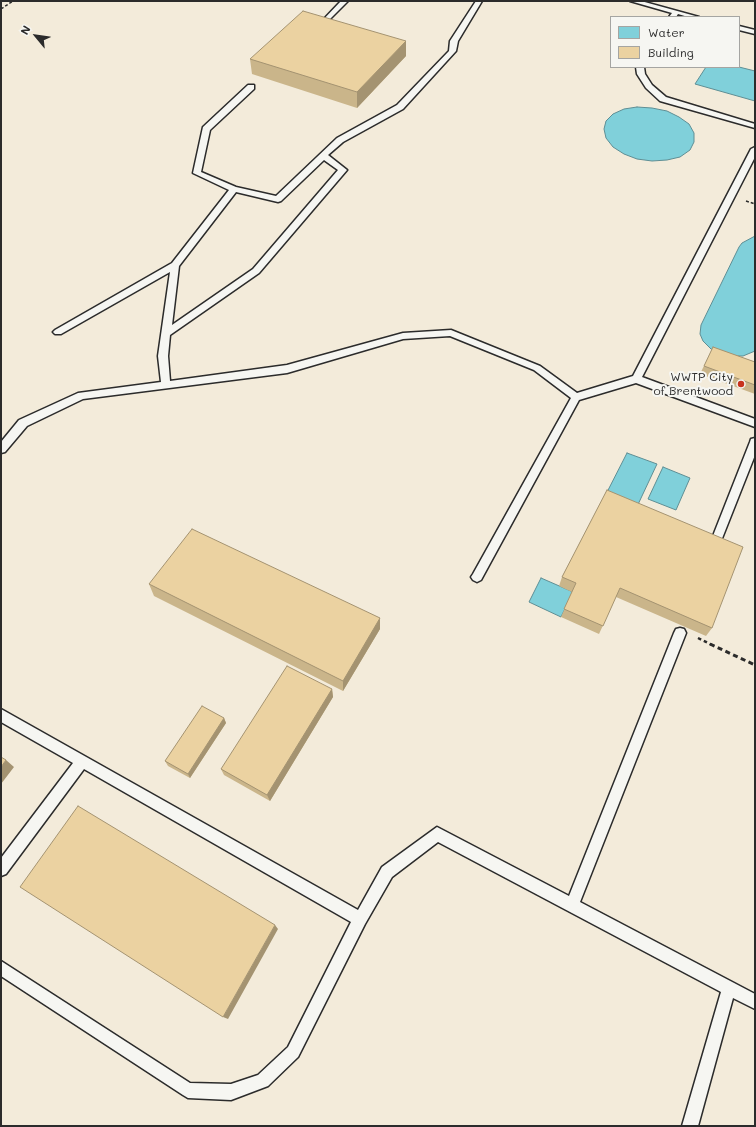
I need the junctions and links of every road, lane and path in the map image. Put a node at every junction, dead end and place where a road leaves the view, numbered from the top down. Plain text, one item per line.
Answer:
1 (14, 1) edge
2 (345, 1) edge
3 (479, 1) edge
4 (633, 1) edge
5 (1, 9) edge
6 (674, 14) edge
7 (689, 16) edge
8 (323, 23) edge
9 (740, 28) edge
10 (755, 32) edge
11 (640, 68) edge
12 (251, 87) dead end
13 (755, 126) edge
14 (755, 149) edge
15 (324, 156) junction
16 (234, 189) junction
17 (175, 265) junction
18 (58, 332) dead end
19 (165, 334) junction
20 (636, 378) junction
21 (166, 385) junction
22 (576, 397) junction
23 (755, 423) edge
24 (755, 442) edge
25 (1, 449) edge
26 (716, 541) edge
27 (477, 577) dead end
28 (680, 633) joint
29 (755, 665) edge
30 (1, 716) edge
31 (81, 762) junction
32 (1, 869) edge
33 (572, 906) junction
34 (360, 919) junction
35 (1, 968) edge
36 (730, 989) junction
37 (755, 1002) edge
38 (690, 1126) edge

1 - 5 path
2 - 8 lane
3 - 15 lane
4 - 6 lane
6 - 7 lane
9 - 10 lane
11 - 13 lane
12 - 16 lane
14 - 20 lane
15 - 16 lane
15 - 19 lane
16 - 17 lane
17 - 18 lane
17 - 19 lane
19 - 21 lane
20 - 22 lane
20 - 23 lane
21 - 22 lane
21 - 25 lane
22 - 27 lane
24 - 26 lane
28 - 29 path
28 - 33 lane
30 - 31 lane
31 - 32 lane
31 - 34 lane
33 - 34 lane
33 - 36 lane
34 - 35 lane
36 - 37 lane
36 - 38 lane

